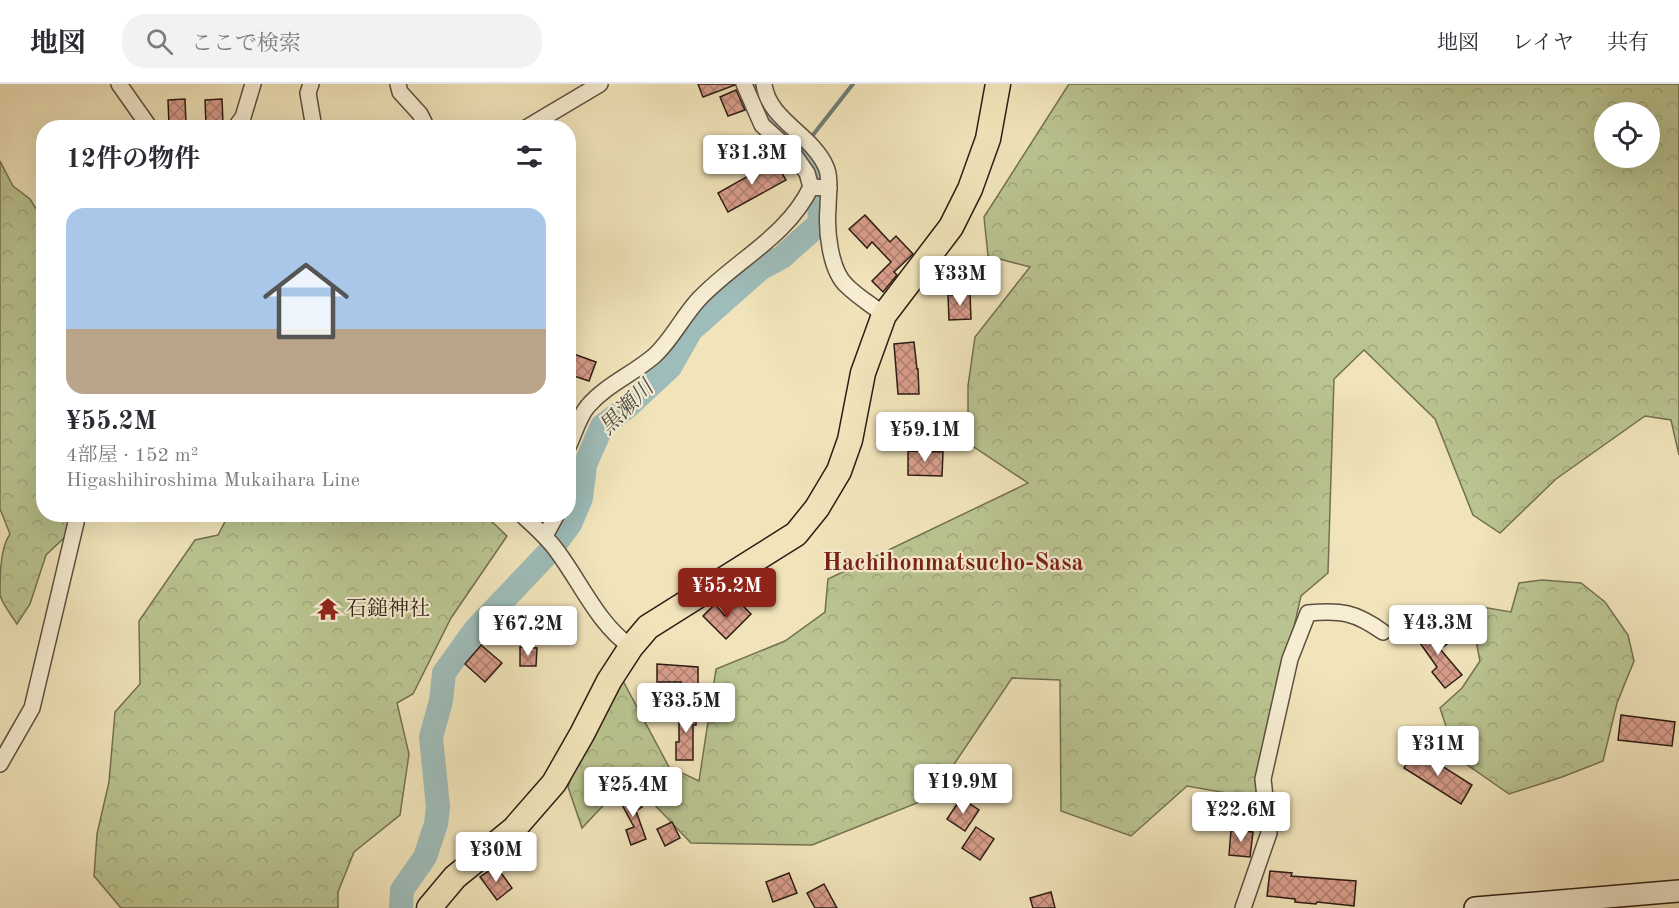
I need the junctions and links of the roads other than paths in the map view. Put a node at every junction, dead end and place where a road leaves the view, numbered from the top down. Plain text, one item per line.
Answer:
1 (119, 84) edge
2 (253, 84) edge
3 (311, 84) edge
4 (398, 84) edge
5 (600, 84) edge
6 (744, 84) edge
7 (764, 84) edge
8 (998, 84) edge
9 (144, 120) edge
10 (241, 120) edge
11 (313, 120) edge
12 (423, 120) edge
13 (539, 120) edge
14 (820, 187) junction
15 (884, 315) junction
16 (576, 429) edge
17 (76, 522) edge
18 (529, 522) edge
19 (555, 522) edge
20 (550, 543) junction
21 (1383, 632) dead end
22 (631, 647) junction
23 (0, 764) edge
24 (1679, 891) edge
25 (429, 908) edge
26 (1244, 908) edge
27 (1475, 908) edge

1 - 9 street
2 - 10 street
3 - 11 street
4 - 12 street
5 - 13 street
6 - 14 street
7 - 14 street
8 - 15 main road
14 - 15 street
14 - 16 street
15 - 22 main road
17 - 23 street
18 - 20 street
19 - 20 street
20 - 22 street
21 - 26 street
22 - 25 main road
24 - 27 main road

